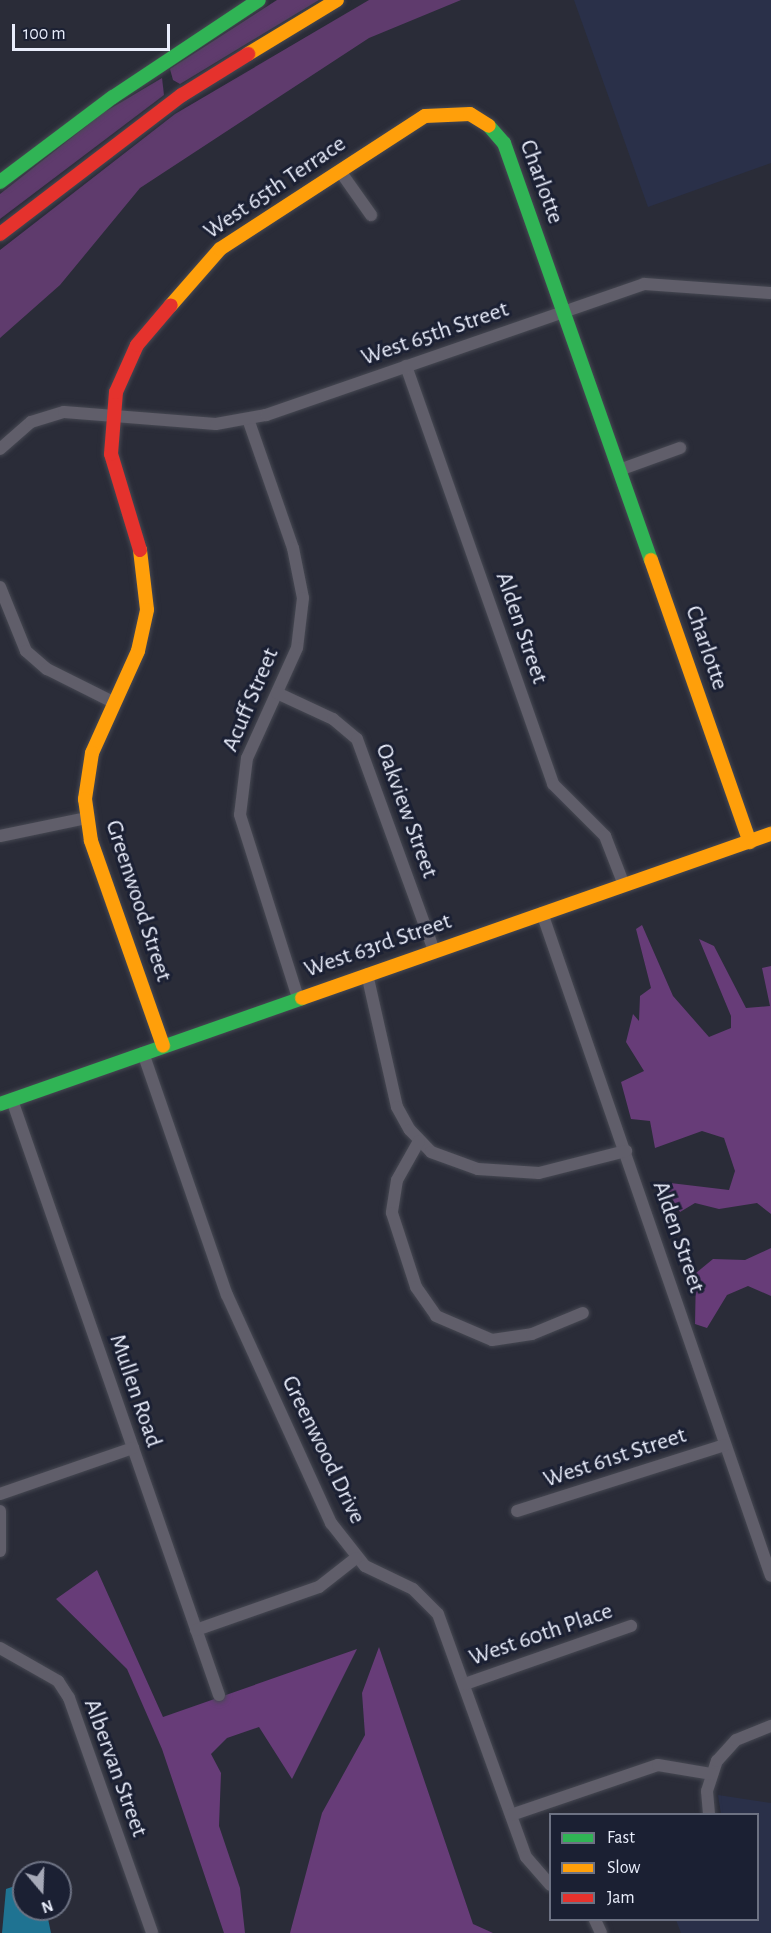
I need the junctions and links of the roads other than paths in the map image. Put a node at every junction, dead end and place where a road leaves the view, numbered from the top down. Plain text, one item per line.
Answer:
1 (259, 0) edge
2 (337, 0) edge
3 (483, 120) joint
4 (340, 171) junction
5 (0, 182) edge
6 (371, 215) dead end
7 (0, 234) edge
8 (771, 292) edge
9 (564, 311) junction
10 (406, 366) junction
11 (113, 415) junction
12 (248, 419) junction
13 (0, 448) edge
14 (680, 448) dead end
15 (619, 470) junction
16 (0, 587) edge
17 (277, 693) junction
18 (113, 702) junction
19 (87, 818) junction
20 (771, 834) edge
21 (0, 836) edge
22 (750, 842) junction
23 (624, 885) junction
24 (542, 913) junction
25 (434, 950) junction
26 (367, 974) junction
27 (298, 998) junction
28 (163, 1046) junction
29 (143, 1053) junction
30 (6, 1102) edge
31 (419, 1141) junction
32 (626, 1151) junction
33 (583, 1313) dead end
34 (725, 1445) junction
35 (133, 1448) junction
36 (0, 1494) edge
37 (0, 1511) edge
38 (517, 1511) dead end
39 (0, 1551) edge
40 (356, 1558) junction
41 (771, 1576) edge
42 (631, 1626) dead end
43 (196, 1630) junction
44 (0, 1648) edge
45 (465, 1684) junction
46 (219, 1695) dead end
47 (771, 1725) edge
48 (712, 1774) junction
49 (709, 1813) edge
50 (511, 1815) junction
51 (549, 1884) edge
52 (152, 1933) edge

1 - 5 main road
2 - 7 main road
3 - 4 main road, West 65th Terrace
3 - 9 main road, Charlotte
4 - 6 street
4 - 11 main road, West 65th Terrace
8 - 9 street, West 65th Street
9 - 10 street, West 65th Street
9 - 15 main road, Charlotte
10 - 12 street, West 65th Street
10 - 23 street, Alden Street
11 - 12 street, West 65th Street
11 - 13 street
11 - 18 main road, Greenwood Street
12 - 17 street, Acuff Street
14 - 15 street
15 - 22 main road, Charlotte
16 - 18 street
17 - 25 street, Oakview Street
17 - 27 street, Acuff Street
18 - 19 main road, Greenwood Street
19 - 21 street
19 - 28 main road, Greenwood Street
20 - 22 main road, West 63rd Street
22 - 23 main road, West 63rd Street
23 - 24 main road, West 63rd Street
24 - 25 main road, West 63rd Street
24 - 32 street, Alden Street
25 - 26 main road, West 63rd Street
26 - 27 main road, West 63rd Street
26 - 31 street
27 - 28 main road, West 63rd Street
28 - 29 main road, West 63rd Street
29 - 30 main road, West 63rd Street
29 - 40 street, Greenwood Drive
30 - 35 street, Mullen Road
31 - 32 street
31 - 33 street
32 - 34 street, Alden Street
34 - 38 street, West 61st Street
34 - 41 street, Alden Street
35 - 36 street
35 - 43 street, Mullen Road
37 - 39 street
40 - 43 street
40 - 45 street, Greenwood Drive
42 - 45 street, West 60th Place
43 - 46 street, Mullen Road
44 - 52 street, Albervan Street
45 - 50 street, Greenwood Drive
47 - 48 street
48 - 49 street
48 - 50 street
50 - 51 street, Greenwood Drive

